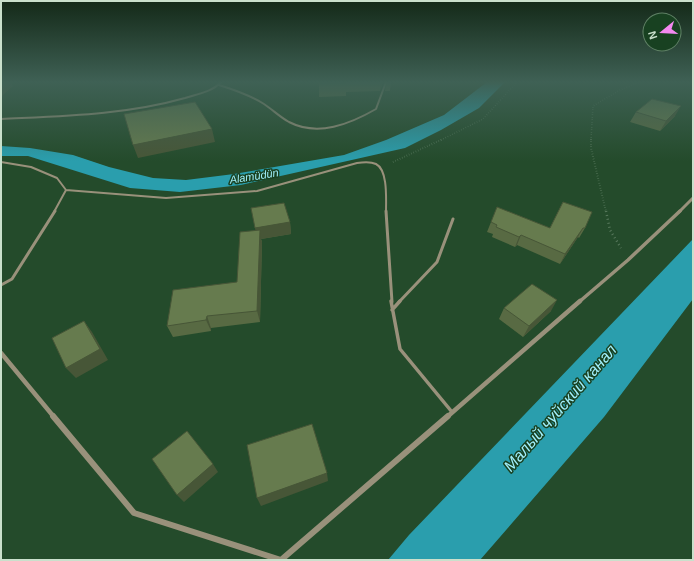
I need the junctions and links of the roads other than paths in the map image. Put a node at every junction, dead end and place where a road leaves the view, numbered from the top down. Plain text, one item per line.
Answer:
1 (137, 108) edge
2 (269, 108) edge
3 (376, 108) edge
4 (1, 119) edge
5 (1, 162) edge
6 (66, 190) junction
7 (693, 198) edge
8 (453, 220) dead end
9 (1, 285) edge
10 (392, 310) junction
11 (1, 352) edge
12 (452, 412) junction

1 - 4 lane
2 - 3 lane
5 - 6 lane
6 - 9 lane
6 - 10 lane
7 - 12 street
8 - 10 lane
10 - 12 lane
11 - 12 street

